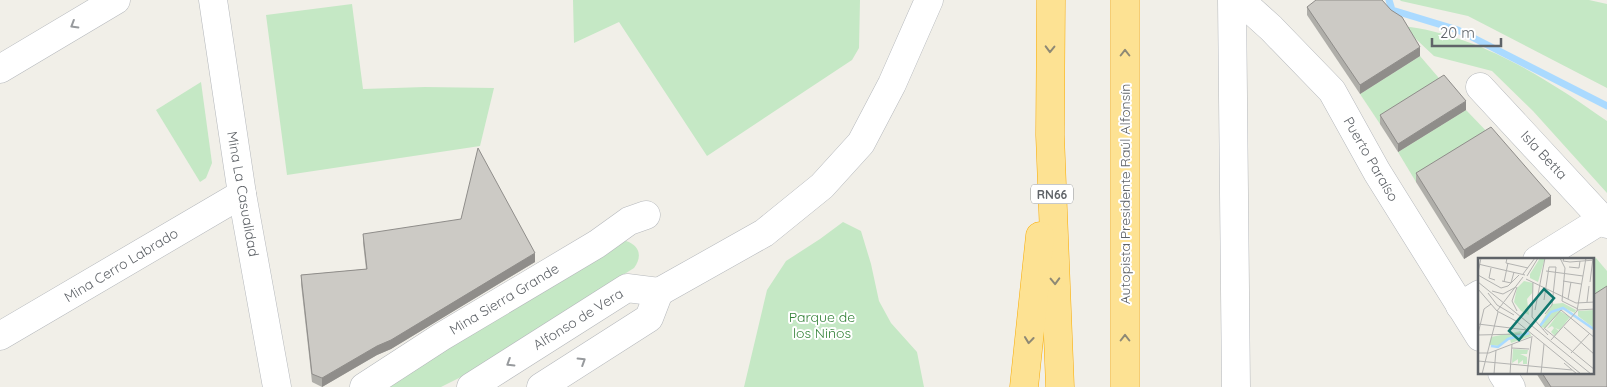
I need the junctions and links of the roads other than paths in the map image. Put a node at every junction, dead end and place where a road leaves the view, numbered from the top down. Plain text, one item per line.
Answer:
1 (116, 0) edge
2 (213, 0) edge
3 (929, 0) edge
4 (1051, 0) edge
5 (1125, 0) edge
6 (1232, 0) edge
7 (1240, 0) edge
8 (0, 69) edge
9 (1480, 87) dead end
10 (1050, 135) junction
11 (242, 194) junction
12 (646, 215) dead end
13 (1605, 221) edge
14 (1540, 258) edge
15 (659, 292) junction
16 (1470, 300) edge
17 (1478, 330) edge
18 (0, 336) edge
19 (1503, 374) edge
20 (277, 387) edge
21 (364, 387) edge
22 (471, 387) edge
23 (541, 387) edge
24 (1024, 387) edge
25 (1060, 387) edge
26 (1125, 387) edge
27 (1236, 387) edge
28 (1511, 387) edge

1 -> 8 street
2 - 11 street, Mina La Casualidad
3 - 15 street
4 -> 10 highway, RN66
26 -> 5 highway, Autopista Presidente Raúl Alfonsín
6 - 27 street
7 - 16 street, Puerto Paraíso
9 - 13 street, Isla Betta
10 -> 24 highway
10 -> 25 highway, RN66
11 - 18 street, Mina Cerro Labrado
11 - 20 street, Mina La Casualidad
12 - 21 street, Mina Sierra Grande
13 - 14 street
15 -> 22 street, Alfonso de Vera
23 -> 15 street
16 - 17 street, Puerto Paraíso
19 - 28 street

